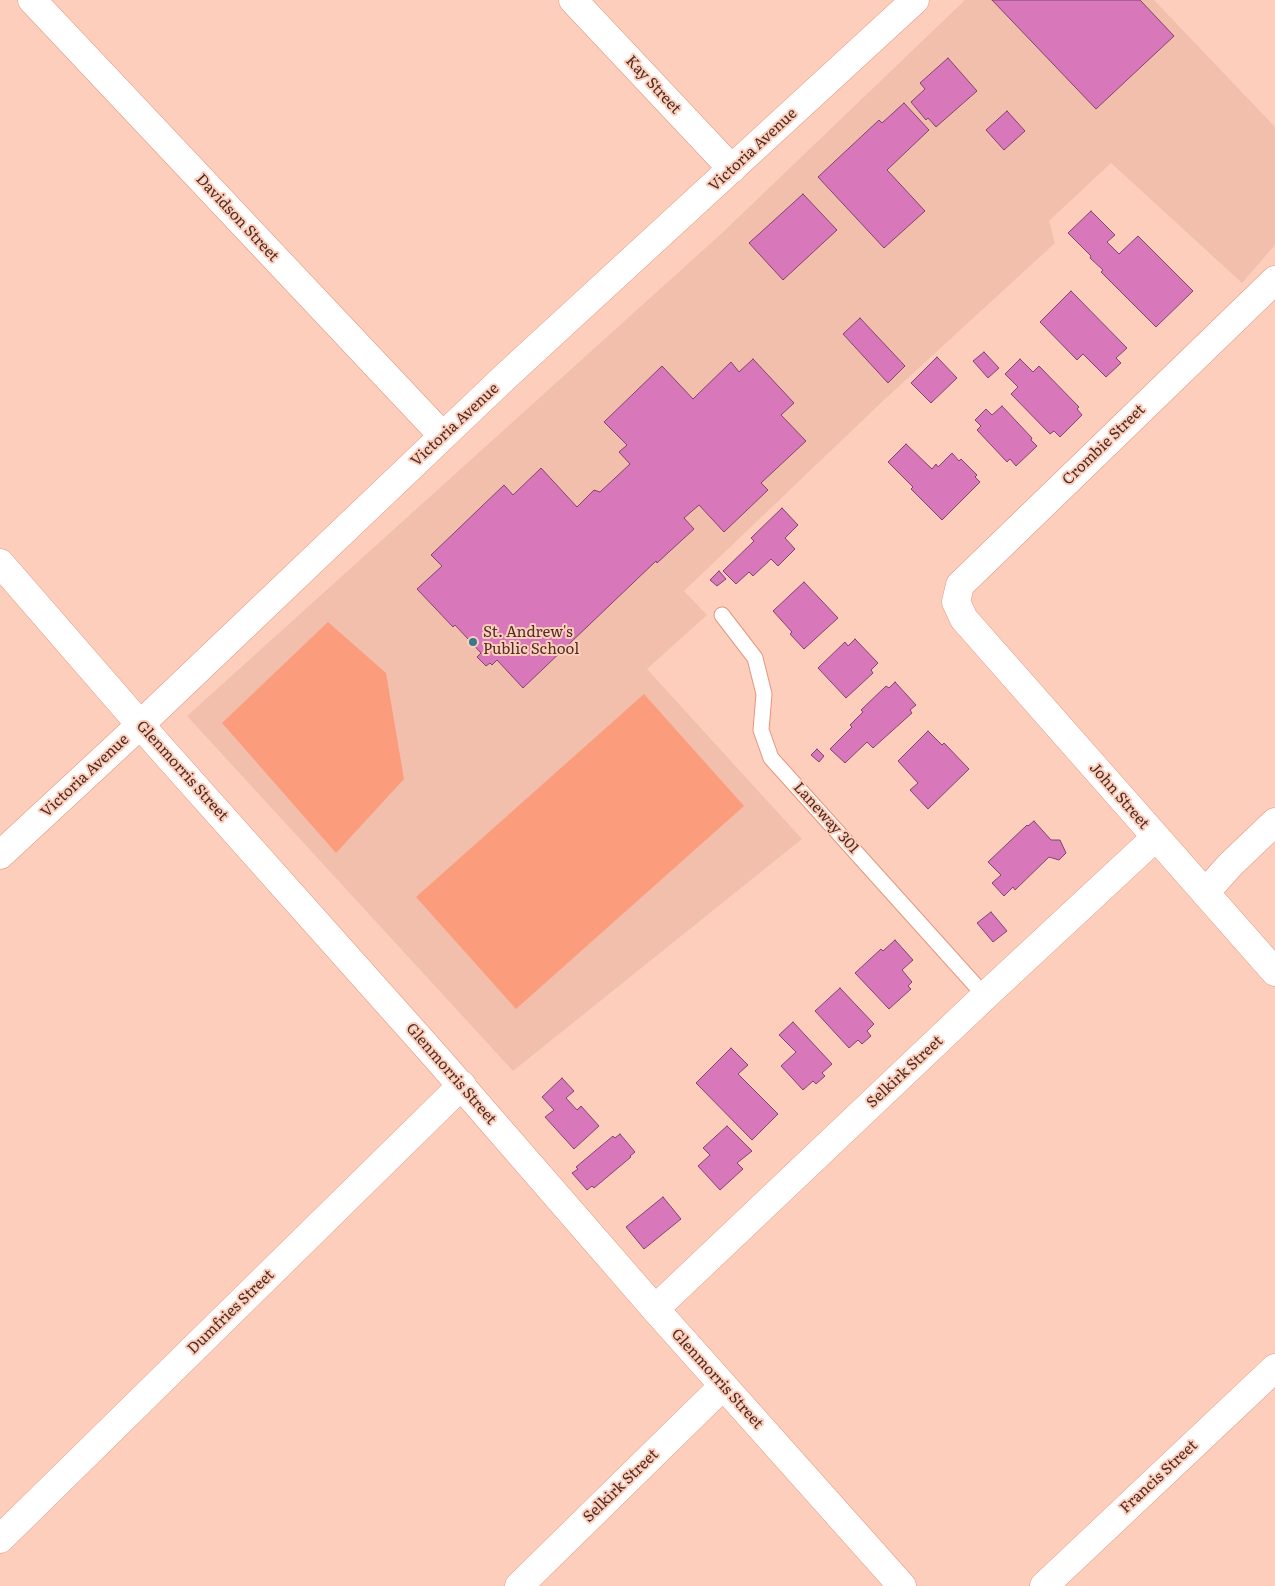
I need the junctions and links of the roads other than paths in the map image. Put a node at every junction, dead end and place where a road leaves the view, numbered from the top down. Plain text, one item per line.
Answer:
1 (32, 0) edge
2 (573, 0) edge
3 (915, 0) edge
4 (732, 169) junction
5 (1275, 280) edge
6 (443, 436) junction
7 (0, 563) edge
8 (722, 615) dead end
9 (964, 619) joint
10 (140, 724) junction
11 (1275, 822) edge
12 (1156, 837) junction
13 (0, 855) edge
14 (1205, 893) junction
15 (1275, 972) edge
16 (985, 996) junction
17 (462, 1085) junction
18 (655, 1310) junction
19 (1275, 1368) edge
20 (723, 1386) junction
21 (0, 1539) edge
22 (518, 1586) edge
23 (902, 1586) edge
24 (1044, 1586) edge

1 - 6 street, Davidson Street
2 - 4 street, Kay Street
3 - 4 street, Victoria Avenue
4 - 6 street, Victoria Avenue
5 - 9 street, Crombie Street
6 - 10 street, Victoria Avenue
7 - 10 street, Glenmorris Street
8 - 16 lane, Laneway 301
9 - 12 street, John Street
10 - 13 street, Victoria Avenue
10 - 17 street, Glenmorris Street
11 - 14 street
12 - 14 street, John Street
12 - 16 street, Selkirk Street
14 - 15 street, John Street
16 - 18 street, Selkirk Street
17 - 18 street, Glenmorris Street
17 - 21 street, Dumfries Street
18 - 20 street, Glenmorris Street
19 - 24 street, Francis Street
20 - 22 street, Selkirk Street
20 - 23 street, Glenmorris Street

